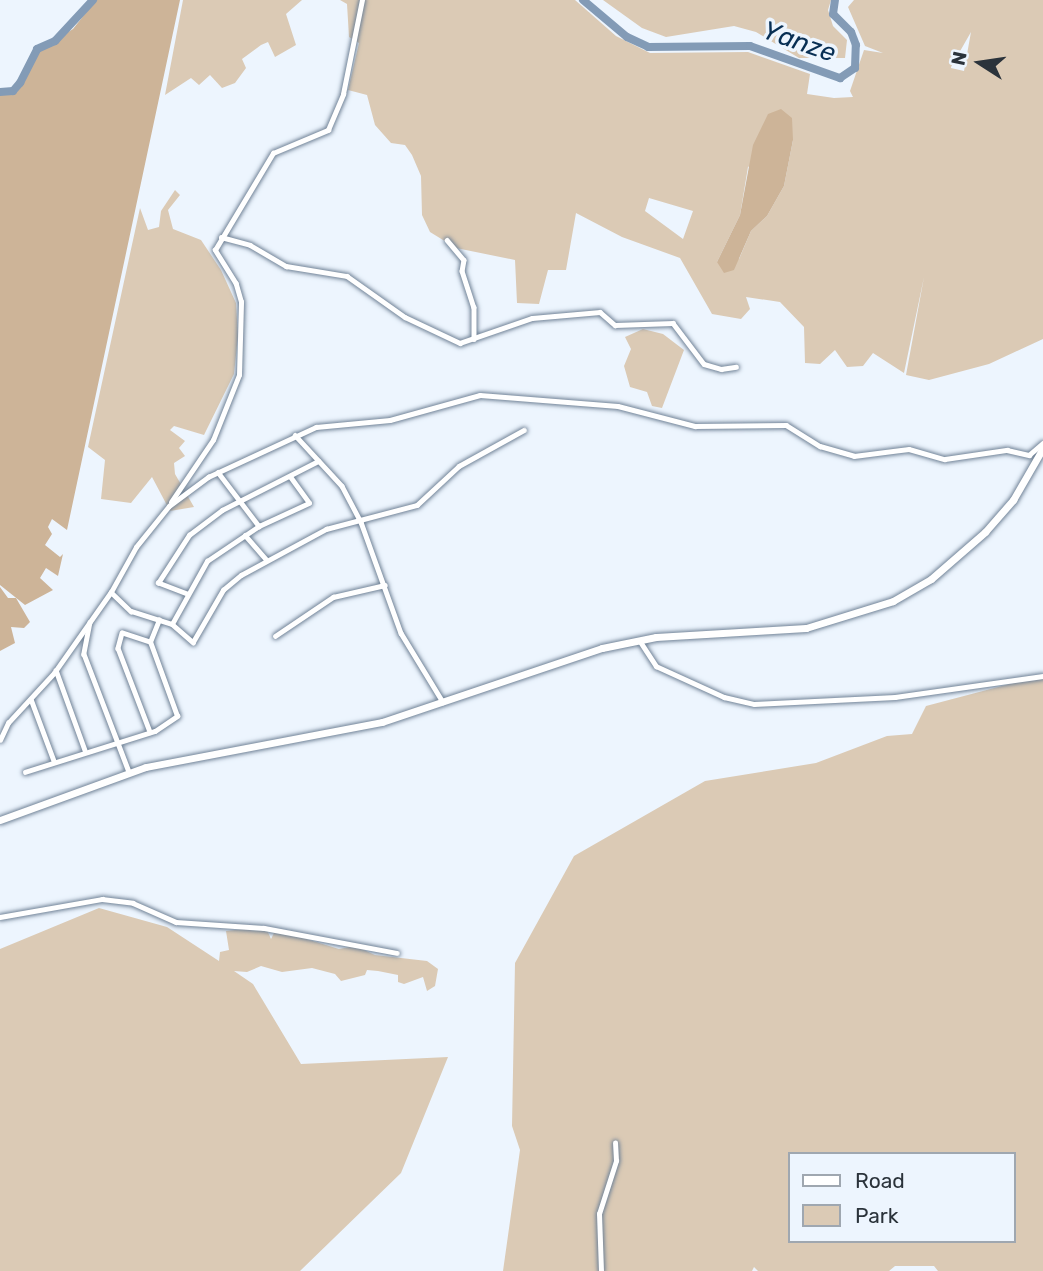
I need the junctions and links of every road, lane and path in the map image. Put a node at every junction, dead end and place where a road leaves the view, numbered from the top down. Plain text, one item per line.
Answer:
1 (362, 0) edge
2 (221, 237) junction
3 (447, 240) dead end
4 (474, 339) junction
5 (736, 367) dead end
6 (524, 430) dead end
7 (295, 435) junction
8 (1043, 447) edge
9 (318, 461) junction
10 (218, 472) junction
11 (289, 477) junction
12 (243, 499) junction
13 (169, 506) junction
14 (361, 522) junction
15 (259, 526) junction
16 (245, 535) junction
17 (267, 560) junction
18 (385, 585) junction
19 (111, 592) junction
20 (187, 594) junction
21 (91, 618) junction
22 (159, 620) junction
23 (172, 624) junction
24 (275, 636) dead end
25 (640, 641) junction
26 (150, 642) junction
27 (56, 670) junction
28 (1043, 676) edge
29 (31, 699) junction
30 (443, 702) junction
31 (150, 732) junction
32 (0, 740) edge
33 (118, 741) junction
34 (85, 750) junction
35 (54, 761) junction
36 (25, 772) dead end
37 (129, 772) junction
38 (0, 820) edge
39 (0, 917) edge
40 (397, 953) dead end
41 (615, 1143) dead end
42 (601, 1271) edge

1 - 2 street
2 - 4 street
2 - 13 street
3 - 4 street
4 - 5 street
6 - 14 street
7 - 8 street
7 - 9 street
7 - 10 street
8 - 25 highway
9 - 11 street
9 - 14 street
10 - 12 street
10 - 13 street
11 - 12 street
11 - 15 street
12 - 15 street
12 - 20 street
13 - 19 street
14 - 17 street
14 - 18 street
15 - 16 street
16 - 17 street
16 - 20 street
17 - 23 street
18 - 24 street
18 - 30 street
19 - 21 street
19 - 22 street
20 - 23 street
21 - 27 street
21 - 33 street
22 - 23 street
22 - 26 street
25 - 28 street
25 - 30 highway
26 - 31 street
26 - 31 street
27 - 29 street
27 - 34 street
29 - 32 street
29 - 35 street
30 - 37 highway
31 - 33 street
33 - 34 street
33 - 37 street
34 - 35 street
35 - 36 street
37 - 38 highway
39 - 40 street
41 - 42 street

